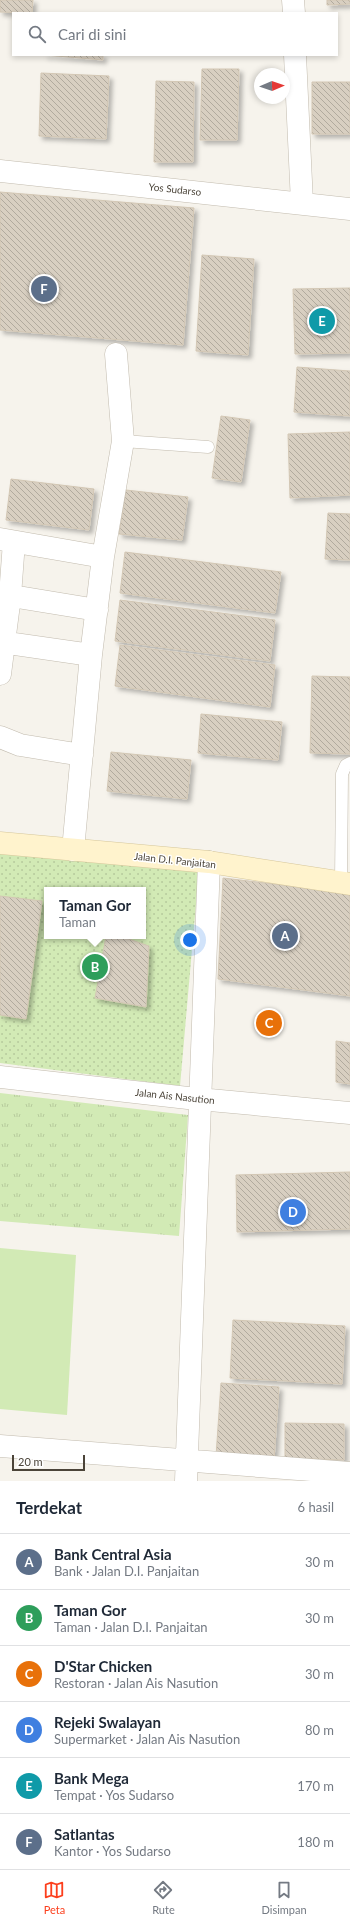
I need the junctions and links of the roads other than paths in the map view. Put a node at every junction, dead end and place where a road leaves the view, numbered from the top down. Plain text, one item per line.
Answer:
1 (294, 0) edge
2 (294, 12) edge
3 (295, 56) edge
4 (0, 171) edge
5 (302, 203) junction
6 (350, 209) edge
7 (116, 354) dead end
8 (123, 441) junction
9 (208, 446) dead end
10 (7, 541) edge
11 (103, 557) junction
12 (5, 595) edge
13 (97, 610) junction
14 (2, 642) edge
15 (91, 655) junction
16 (0, 674) edge
17 (0, 737) edge
18 (82, 755) junction
19 (350, 763) edge
20 (0, 843) edge
21 (73, 850) junction
22 (209, 862) junction
23 (346, 883) edge
24 (0, 1077) edge
25 (199, 1098) junction
26 (350, 1113) edge
27 (0, 1446) edge
28 (186, 1471) edge
29 (350, 1473) edge

1 - 2 street
3 - 5 street
4 - 5 street, Yos Sudarso
5 - 6 street, Yos Sudarso
7 - 8 street
8 - 9 lane
8 - 11 street
10 - 11 street
10 - 12 street
11 - 13 street
12 - 13 street
12 - 14 street
13 - 15 street
14 - 15 street
14 - 16 street
15 - 18 street
17 - 18 street
18 - 21 street
19 - 23 lane
20 - 21 street, Jalan D.I. Panjaitan
21 - 22 street, Jalan D.I. Panjaitan
22 - 23 street, Jalan D.I. Panjaitan
22 - 25 street
24 - 25 street, Jalan Ais Nasution
25 - 26 street, Jalan Ais Nasution
25 - 28 street
27 - 28 street
28 - 29 street

